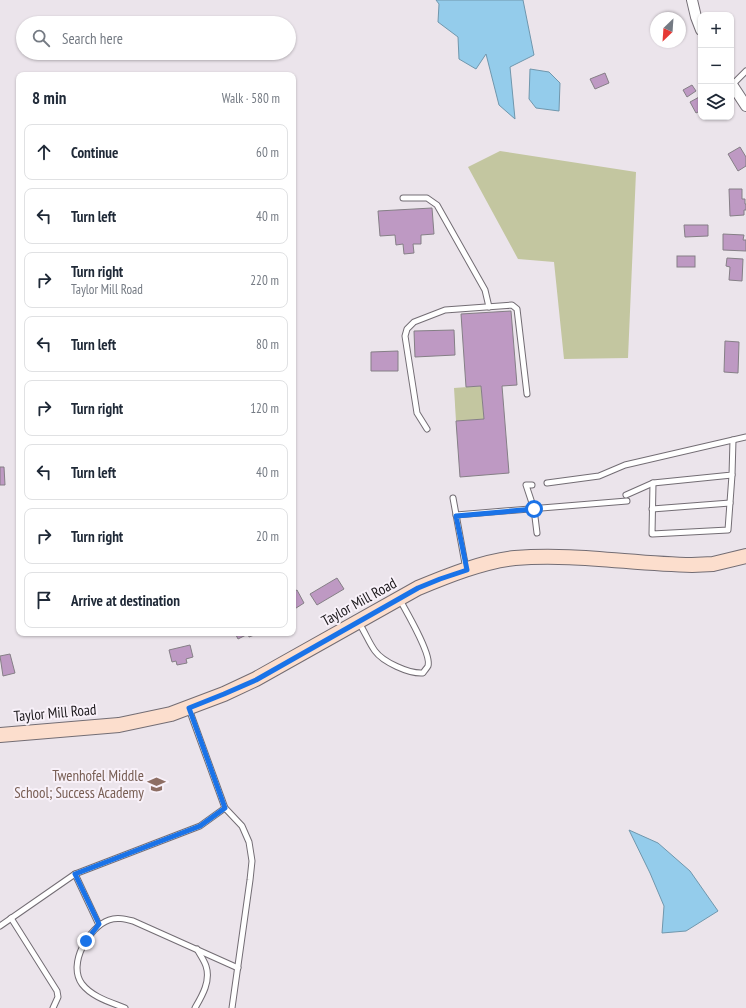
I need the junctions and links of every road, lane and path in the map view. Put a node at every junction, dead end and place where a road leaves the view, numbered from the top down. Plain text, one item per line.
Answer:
1 (692, 0) edge
2 (698, 22) edge
3 (746, 71) edge
4 (734, 81) edge
5 (734, 88) edge
6 (746, 106) edge
7 (403, 198) dead end
8 (489, 307) junction
9 (526, 394) dead end
10 (427, 429) dead end
11 (746, 437) edge
12 (733, 440) junction
13 (732, 475) junction
14 (547, 483) dead end
15 (653, 483) junction
16 (532, 485) dead end
17 (626, 495) dead end
18 (453, 498) dead end
19 (627, 501) dead end
20 (730, 503) junction
21 (534, 509) junction
22 (652, 509) junction
23 (456, 516) junction
24 (537, 534) dead end
25 (746, 556) edge
26 (467, 570) junction
27 (399, 599) junction
28 (358, 622) junction
29 (189, 708) junction
30 (0, 735) edge
31 (225, 808) junction
32 (75, 874) junction
33 (11, 918) junction
34 (99, 924) junction
35 (0, 926) edge
36 (197, 949) junction
37 (238, 968) junction
38 (53, 1008) edge
39 (125, 1008) edge
40 (195, 1008) edge
41 (232, 1008) edge

1 - 2 street
3 - 4 lane
5 - 6 street
7 - 8 lane
8 - 9 lane
8 - 10 lane
11 - 12 lane
12 - 13 lane
12 - 14 lane
13 - 15 lane
13 - 20 lane
15 - 17 lane
15 - 22 lane
16 - 21 lane
18 - 23 lane
19 - 21 lane
20 - 22 lane
20 - 22 lane
21 - 23 lane
21 - 24 lane
23 - 26 lane
25 - 26 main road, Taylor Mill Road
26 - 27 main road, Taylor Mill Road
27 - 28 main road, Taylor Mill Road
27 - 28 lane
28 - 29 main road, Taylor Mill Road
29 - 30 main road, Taylor Mill Road
29 - 31 lane
31 - 32 lane
31 - 37 lane
32 - 33 lane
32 - 34 lane
33 - 35 lane
33 - 38 lane
34 - 36 lane
34 - 39 lane
36 - 37 lane
36 - 40 lane
37 - 41 lane

